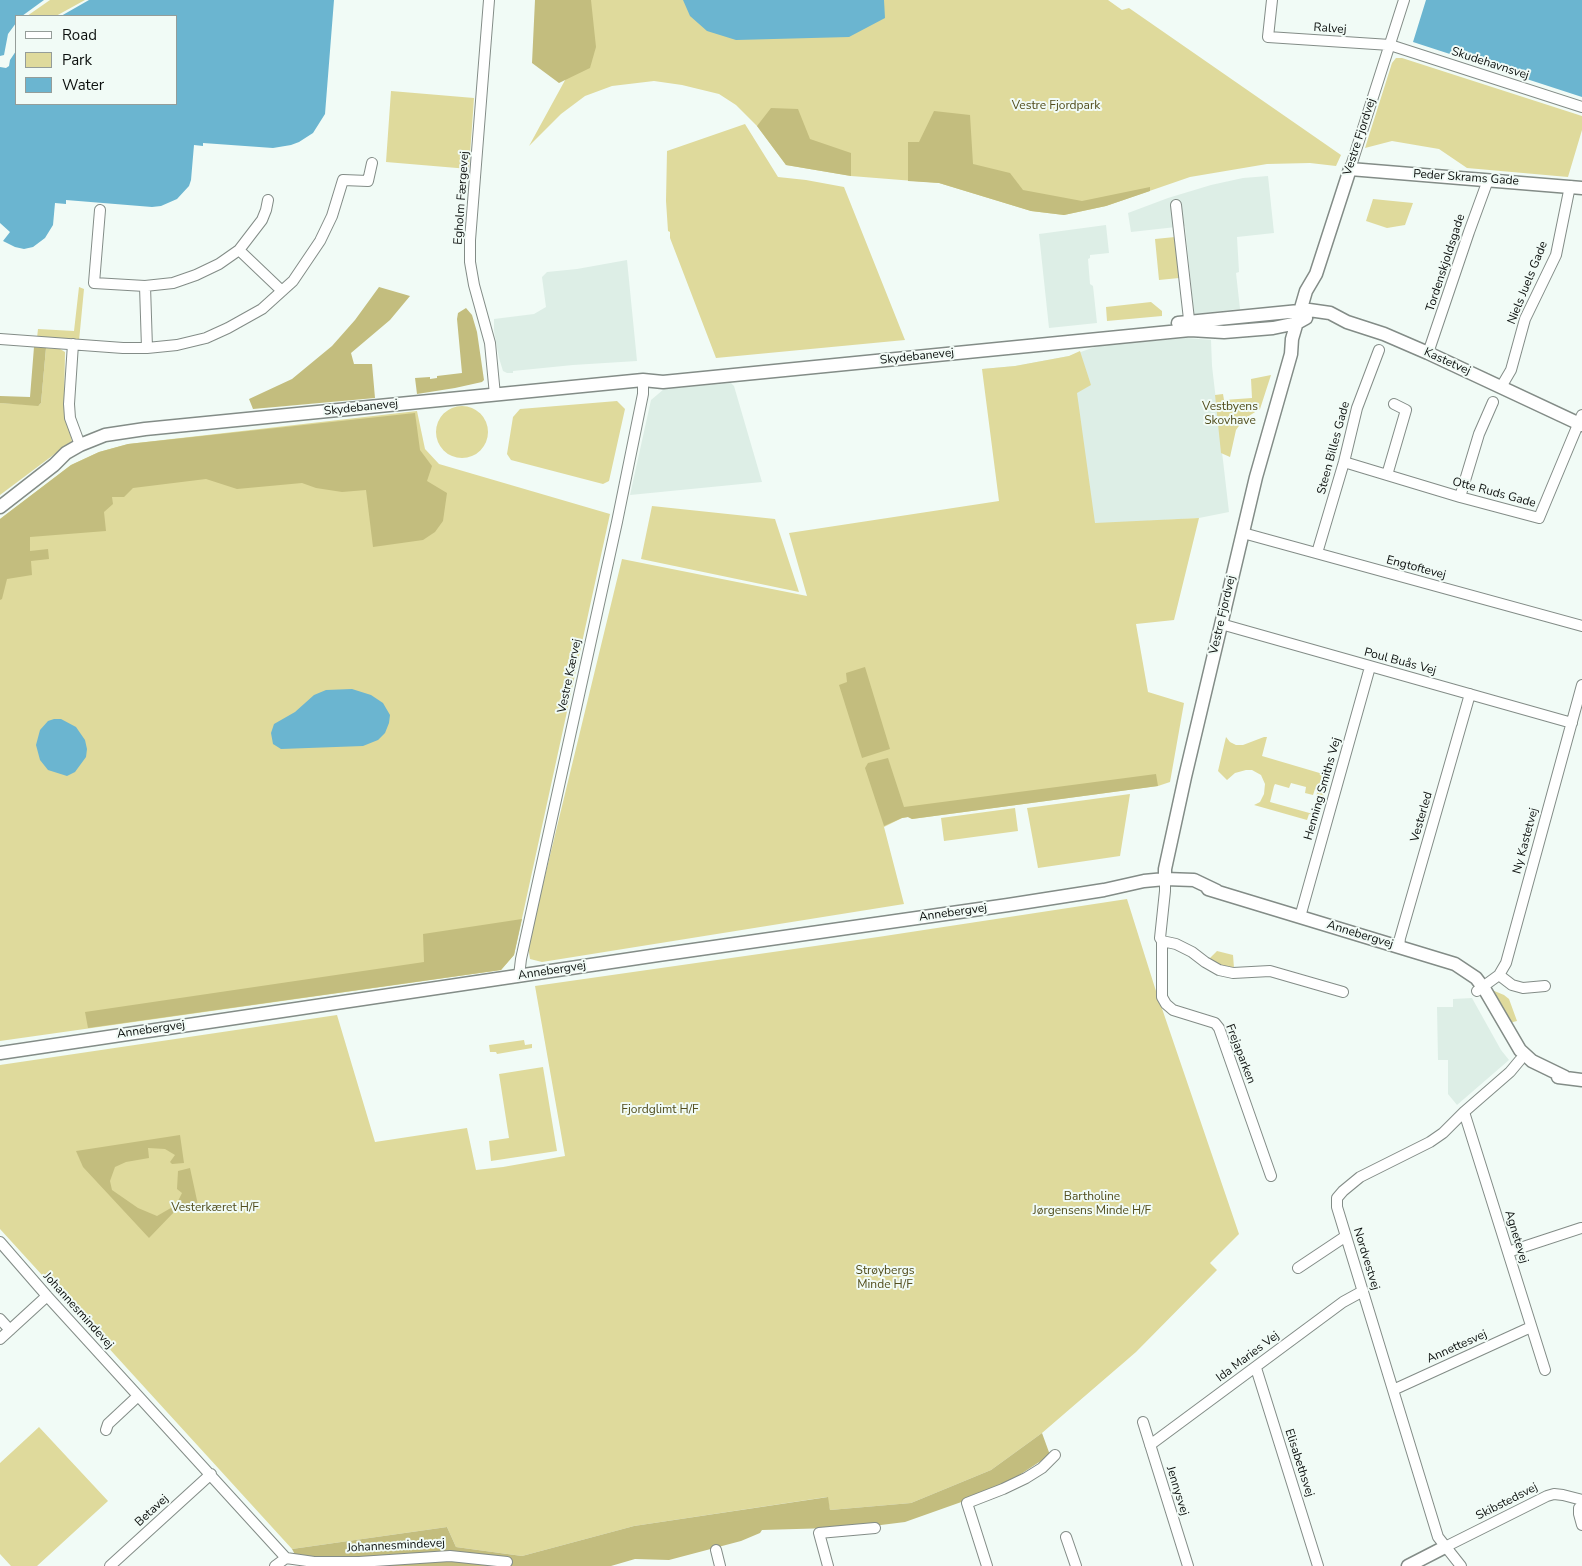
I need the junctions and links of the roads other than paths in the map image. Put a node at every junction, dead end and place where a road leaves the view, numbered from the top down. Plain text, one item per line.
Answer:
1 (489, 0) edge
2 (1272, 0) edge
3 (1404, 0) edge
4 (1390, 45) junction
5 (1582, 108) edge
6 (372, 163) dead end
7 (1350, 169) junction
8 (1488, 180) junction
9 (1576, 187) edge
10 (268, 200) dead end
11 (1176, 205) dead end
12 (100, 210) dead end
13 (239, 250) junction
14 (145, 286) junction
15 (282, 291) junction
16 (1303, 316) junction
17 (1189, 326) junction
18 (0, 339) edge
19 (73, 344) junction
20 (146, 348) junction
21 (1379, 350) dead end
22 (1428, 353) junction
23 (644, 380) junction
24 (1501, 387) junction
25 (495, 395) junction
26 (1493, 402) dead end
27 (1394, 404) dead end
28 (1581, 421) edge
29 (80, 445) junction
30 (1344, 462) junction
31 (1387, 475) junction
32 (1460, 497) junction
33 (0, 507) edge
34 (1243, 533) junction
35 (1317, 554) junction
36 (1221, 624) junction
37 (1582, 626) edge
38 (1370, 667) junction
39 (1582, 685) edge
40 (1470, 694) junction
41 (1572, 723) junction
42 (1165, 882) junction
43 (1300, 917) junction
44 (1162, 941) junction
45 (1399, 947) junction
46 (519, 976) junction
47 (1499, 976) junction
48 (1544, 986) dead end
49 (1480, 989) junction
50 (1343, 992) dead end
51 (0, 1053) edge
52 (1520, 1060) junction
53 (1565, 1077) junction
54 (1582, 1080) edge
55 (1464, 1112) junction
56 (1270, 1176) dead end
57 (1581, 1228) edge
58 (1346, 1236) junction
59 (0, 1242) edge
60 (1508, 1252) junction
61 (1298, 1268) dead end
62 (1363, 1291) junction
63 (47, 1296) junction
64 (0, 1319) edge
65 (1531, 1327) junction
66 (10, 1330) junction
67 (0, 1339) edge
68 (1256, 1368) junction
69 (1545, 1370) dead end
70 (1393, 1390) junction
71 (138, 1396) junction
72 (1143, 1422) dead end
73 (106, 1430) dead end
74 (1150, 1445) junction
75 (1055, 1455) dead end
76 (210, 1474) junction
77 (1581, 1504) edge
78 (1582, 1525) edge
79 (874, 1528) dead end
80 (1066, 1537) dead end
81 (1446, 1547) junction
82 (716, 1550) dead end
83 (286, 1558) junction
84 (507, 1562) dead end
85 (110, 1566) edge
86 (275, 1566) edge
87 (720, 1566) edge
88 (828, 1566) edge
89 (987, 1566) edge
90 (1076, 1566) edge
91 (1188, 1566) edge
92 (1318, 1566) edge
93 (1408, 1566) edge
94 (1460, 1566) edge

1 - 25 street, Egholm Færgevej
2 - 4 street, Ralvej
3 - 4 street, Vestre Fjordvej
4 - 5 street, Skudehavnsvej
4 - 7 street, Vestre Fjordvej
6 - 15 street
7 - 8 street, Peder Skrams Gade
7 - 16 street, Vestre Fjordvej
8 - 9 street, Peder Skrams Gade
8 - 22 street, Tordenskjoldsgade
9 - 24 street, Niels Juels Gade
10 - 13 street
11 - 17 street
12 - 14 street
13 - 14 street
13 - 15 street
14 - 20 street
15 - 20 street
16 - 17 street, Skydebanevej
16 - 22 street, Kastetvej
16 - 34 street, Vestre Fjordvej
17 - 23 street, Skydebanevej
18 - 19 street
19 - 20 street
19 - 29 street
21 - 30 street, Steen Billes Gade
22 - 24 street, Kastetvej
23 - 25 street, Skydebanevej
23 - 46 street, Vestre Kærvej
24 - 28 street, Kastetvej
25 - 29 street, Skydebanevej
26 - 32 street
27 - 31 street
28 - 32 street, Otte Ruds Gade
29 - 33 street, Skydebanevej
30 - 31 street, Otte Ruds Gade
30 - 35 street, Steen Billes Gade
31 - 32 street, Otte Ruds Gade
34 - 35 street, Engtoftevej
34 - 36 street, Vestre Fjordvej
35 - 37 street, Engtoftevej
36 - 38 street, Poul Buås Vej
36 - 42 street, Vestre Fjordvej
38 - 40 street, Poul Buås Vej
38 - 43 street, Henning Smiths Vej
39 - 41 street, Ny Kastetvej
40 - 41 street, Poul Buås Vej
40 - 45 street, Vesterled
41 - 47 street, Ny Kastetvej
42 - 43 street, Annebergvej
42 - 44 street, Frejaparken
42 - 46 street, Annebergvej
43 - 45 street, Annebergvej
44 - 50 street
44 - 56 street, Frejaparken
45 - 49 street, Annebergvej
46 - 51 street, Annebergvej
47 - 48 street
47 - 49 street, Ny Kastetvej
49 - 52 street, Annebergvej
49 - 53 street, Annebergvej
52 - 53 street, Annebergvej
52 - 55 street, Nordvestvej
53 - 54 street, Annebergvej
55 - 58 street, Nordvestvej
55 - 60 street, Agnetevej
57 - 60 street
58 - 61 street
58 - 62 street, Nordvestvej
59 - 63 street, Johannesmindevej
60 - 65 street, Agnetevej
62 - 68 street, Ida Maries Vej
62 - 70 street, Nordvestvej
63 - 66 street
63 - 71 street, Johannesmindevej
64 - 66 street
65 - 69 street, Agnetevej
65 - 70 street, Annettesvej
66 - 67 street
68 - 74 street, Ida Maries Vej
68 - 92 street, Elisabethsvej
70 - 81 street, Nordvestvej
71 - 73 street
71 - 76 street, Johannesmindevej
72 - 74 street, Jennysvej
74 - 91 street, Jennysvej
75 - 89 street
76 - 83 street, Johannesmindevej
76 - 85 street, Betavej
77 - 78 street
77 - 81 street, Skibstedsvej
79 - 88 street
80 - 90 street
81 - 93 street
81 - 94 street, Nordvestvej
82 - 87 street
83 - 84 street, Johannesmindevej
83 - 86 street

